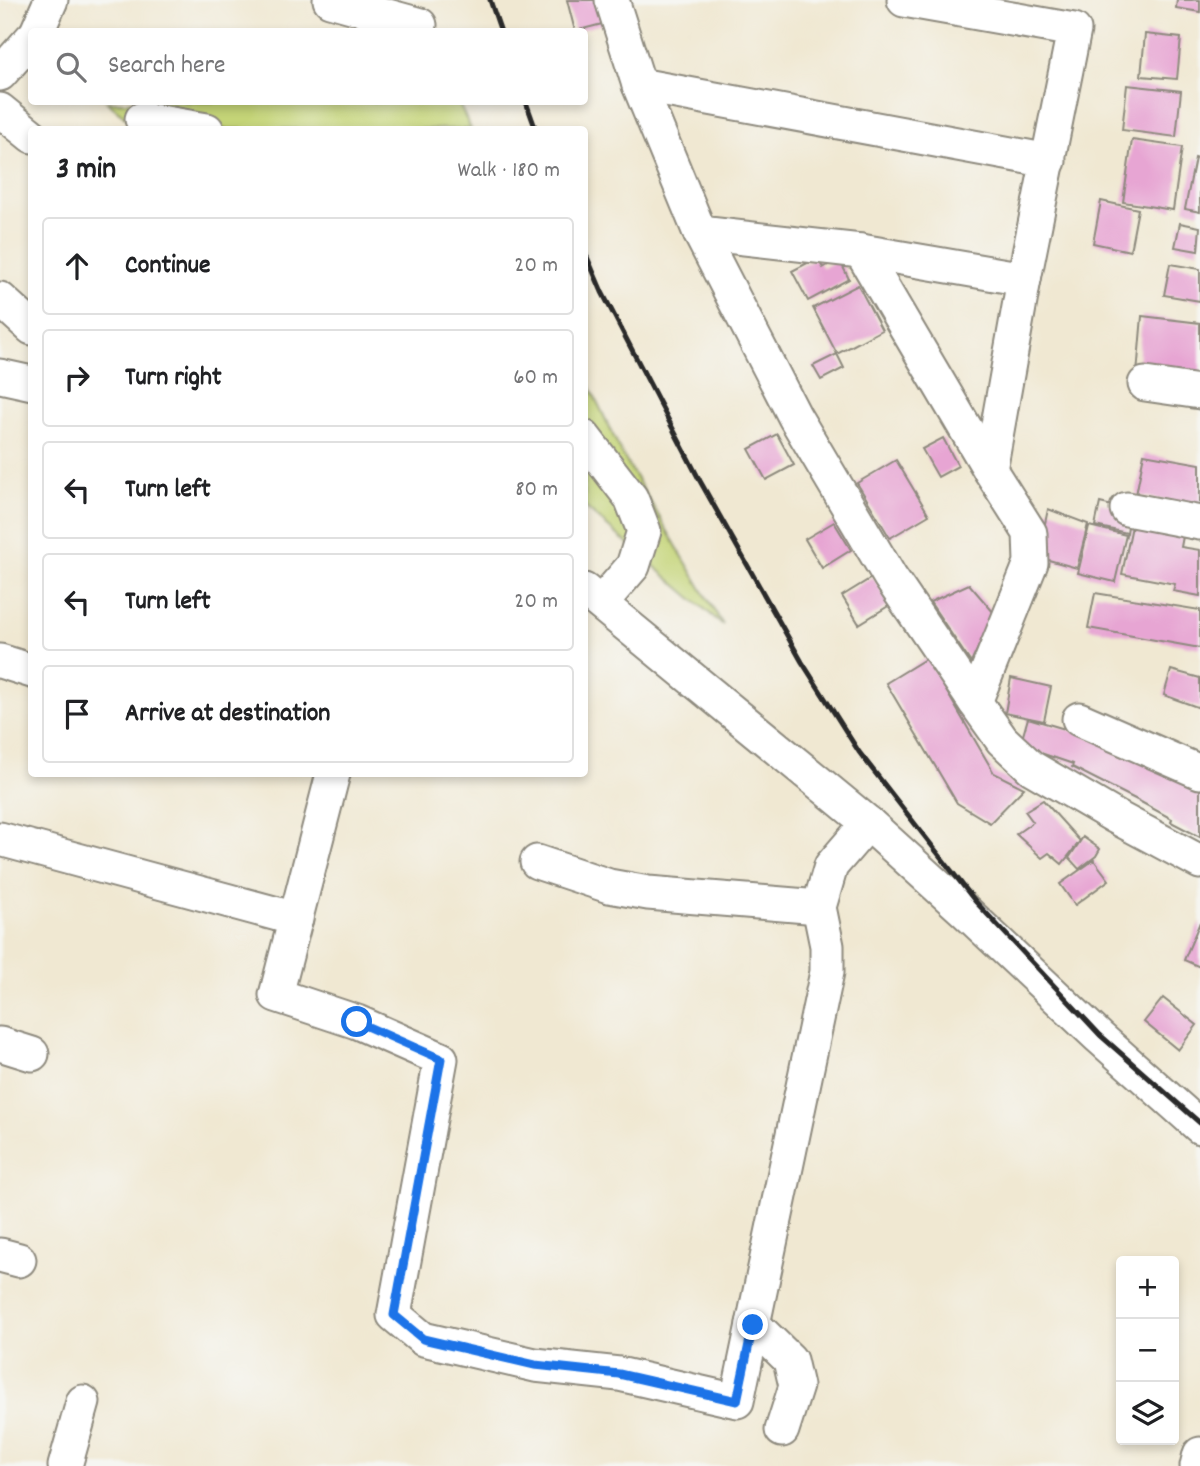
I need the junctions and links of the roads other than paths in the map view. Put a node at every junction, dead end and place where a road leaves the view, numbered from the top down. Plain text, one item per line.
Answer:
1 (51, 0) edge
2 (330, 0) edge
3 (612, 0) edge
4 (904, 0) edge
5 (420, 25) dead end
6 (39, 28) edge
7 (28, 42) edge
8 (0, 74) edge
9 (639, 85) junction
10 (0, 110) edge
11 (142, 119) dead end
12 (183, 126) edge
13 (28, 133) edge
14 (1049, 161) junction
15 (700, 233) junction
16 (861, 251) junction
17 (1024, 279) junction
18 (0, 299) edge
19 (28, 324) edge
20 (0, 376) edge
21 (28, 382) edge
22 (1145, 384) dead end
23 (1200, 392) edge
24 (588, 441) edge
25 (990, 470) junction
26 (1127, 509) dead end
27 (1200, 523) edge
28 (593, 597) edge
29 (0, 662) edge
30 (28, 669) edge
31 (975, 702) junction
32 (1080, 719) dead end
33 (1200, 772) edge
34 (332, 777) edge
35 (868, 823) junction
36 (0, 839) edge
37 (537, 862) dead end
38 (1200, 862) edge
39 (819, 907) junction
40 (296, 919) junction
41 (0, 1044) edge
42 (32, 1054) dead end
43 (1200, 1127) edge
44 (753, 1325) junction
45 (83, 1402) dead end
46 (782, 1430) dead end
47 (1200, 1454) edge
48 (65, 1466) edge
49 (1198, 1466) edge

1 - 6 street
2 - 5 street
3 - 9 street
4 - 14 street
7 - 8 street
9 - 14 street
9 - 15 street
10 - 13 street
11 - 12 street
14 - 17 street
15 - 16 street
15 - 31 street
16 - 17 street
16 - 25 street
17 - 25 street
18 - 19 street
20 - 21 street
22 - 23 street
24 - 28 street
25 - 31 street
26 - 27 street
28 - 35 street
29 - 30 street
31 - 38 street
32 - 33 street
34 - 40 street
35 - 39 street
35 - 43 street
36 - 40 street
37 - 39 street
39 - 44 street
40 - 44 street
41 - 42 street
44 - 46 street
45 - 48 street
47 - 49 street

